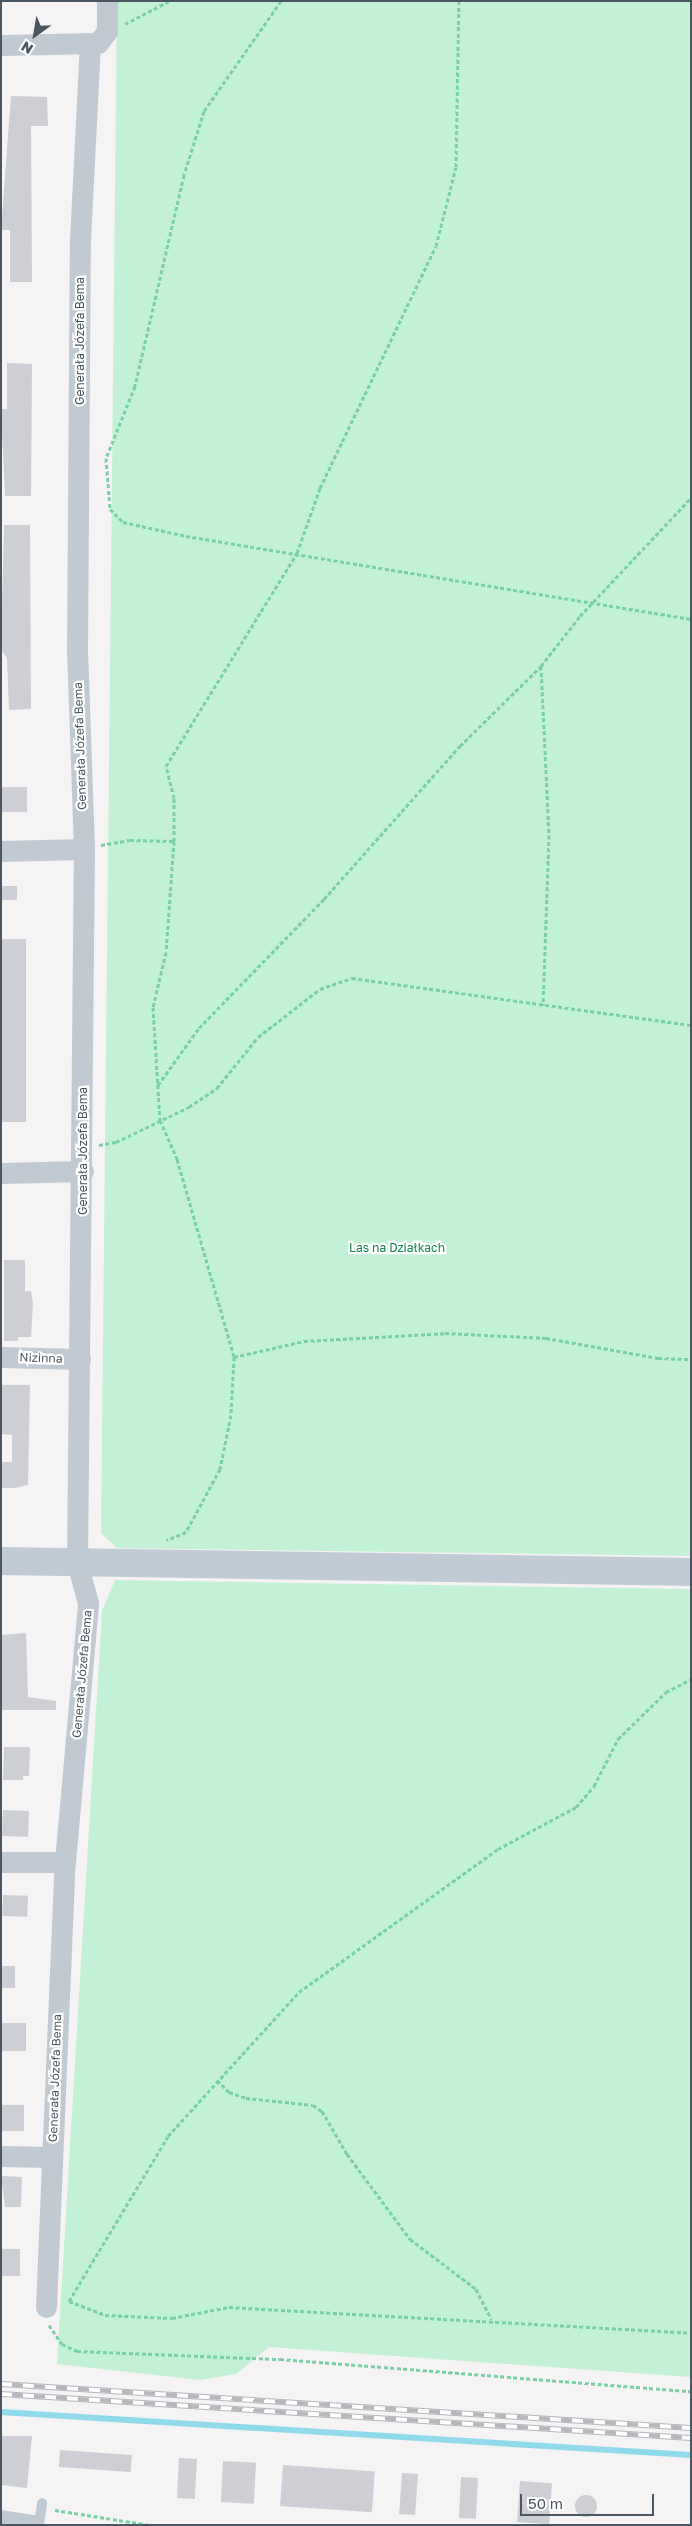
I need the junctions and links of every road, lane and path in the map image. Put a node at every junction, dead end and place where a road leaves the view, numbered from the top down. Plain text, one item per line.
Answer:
1 (107, 1) edge
2 (168, 1) edge
3 (281, 1) edge
4 (458, 1) edge
5 (107, 31) junction
6 (90, 44) junction
7 (1, 45) edge
8 (691, 498) edge
9 (296, 553) junction
10 (599, 600) junction
11 (691, 619) edge
12 (541, 666) junction
13 (174, 841) junction
14 (84, 849) junction
15 (1, 851) edge
16 (543, 1005) junction
17 (691, 1025) edge
18 (158, 1085) junction
19 (160, 1120) junction
20 (83, 1147) junction
21 (83, 1171) junction
22 (1, 1173) edge
23 (1, 1357) edge
24 (234, 1357) junction
25 (80, 1359) junction
26 (691, 1359) edge
27 (162, 1540) dead end
28 (1, 1561) edge
29 (77, 1562) junction
30 (691, 1572) edge
31 (691, 1680) edge
32 (1, 1862) edge
33 (65, 1862) junction
34 (217, 2080) junction
35 (1, 2156) edge
36 (52, 2157) junction
37 (46, 2300) junction
38 (68, 2301) junction
39 (492, 2320) junction
40 (691, 2334) edge
41 (691, 2391) edge
42 (39, 2512) edge
43 (1, 2520) edge
44 (39, 2525) edge
45 (150, 2525) edge

1 - 5 street
2 - 5 path
3 - 9 path
4 - 9 path
5 - 6 street
6 - 7 street
6 - 14 street, Generała Józefa Bema
8 - 10 path
9 - 10 path
9 - 13 path
10 - 11 path
10 - 12 path
12 - 16 path
12 - 18 path
13 - 14 path
13 - 18 path
14 - 15 street
14 - 20 street, Generała Józefa Bema
16 - 17 path
16 - 19 path
18 - 19 path
19 - 20 path
19 - 24 path
20 - 21 street, Generała Józefa Bema
21 - 22 street
21 - 25 street, Generała Józefa Bema
23 - 25 street, Nizinna
24 - 26 path
24 - 27 path
25 - 29 street, Generała Józefa Bema
28 - 29 main road
29 - 30 main road
29 - 33 street, Generała Józefa Bema
31 - 34 path
32 - 33 street
33 - 36 street, Generała Józefa Bema
34 - 38 path
34 - 39 path
35 - 36 street
36 - 37 street, Generała Józefa Bema
37 - 38 path
37 - 41 path
38 - 39 path
39 - 40 path
42 - 43 street
42 - 44 lane
42 - 45 path

